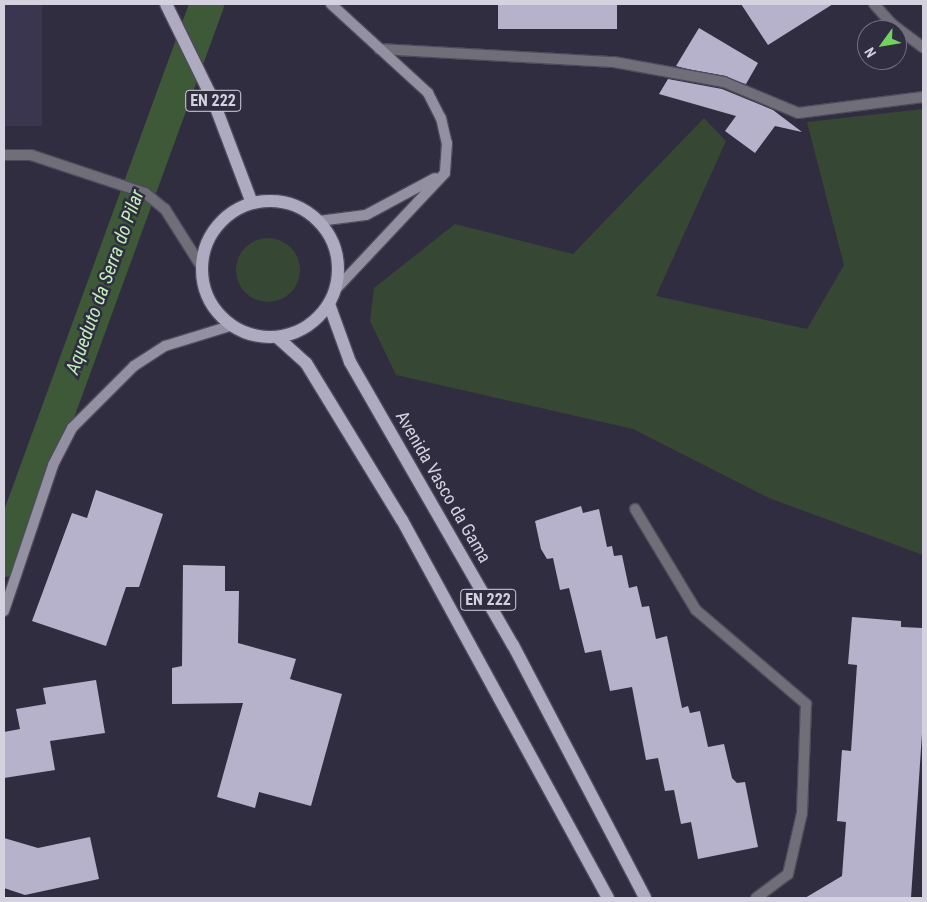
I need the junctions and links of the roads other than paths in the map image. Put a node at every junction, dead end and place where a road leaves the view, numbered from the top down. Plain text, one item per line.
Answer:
1 (166, 4) edge
2 (332, 4) edge
3 (874, 4) edge
4 (923, 47) edge
5 (379, 49) junction
6 (923, 97) edge
7 (4, 155) edge
8 (445, 173) junction
9 (252, 203) junction
10 (319, 220) junction
11 (201, 266) junction
12 (336, 289) junction
13 (329, 304) junction
14 (230, 326) junction
15 (277, 338) junction
16 (635, 509) dead end
17 (4, 611) edge
18 (608, 898) edge
19 (645, 898) edge
20 (756, 898) edge

1 - 9 main road, EN 222
2 - 5 main road
3 - 4 street
5 - 6 street
5 - 8 main road
7 - 11 street
8 - 10 main road
8 - 12 main road
9 - 10 main road
9 - 11 main road
10 - 12 main road
11 - 14 main road
12 - 13 main road
13 - 15 main road
13 - 19 main road, Avenida Vasco da Gama / EN 222
14 - 15 main road
14 - 17 main road
15 - 18 main road, EN 222
16 - 20 street

